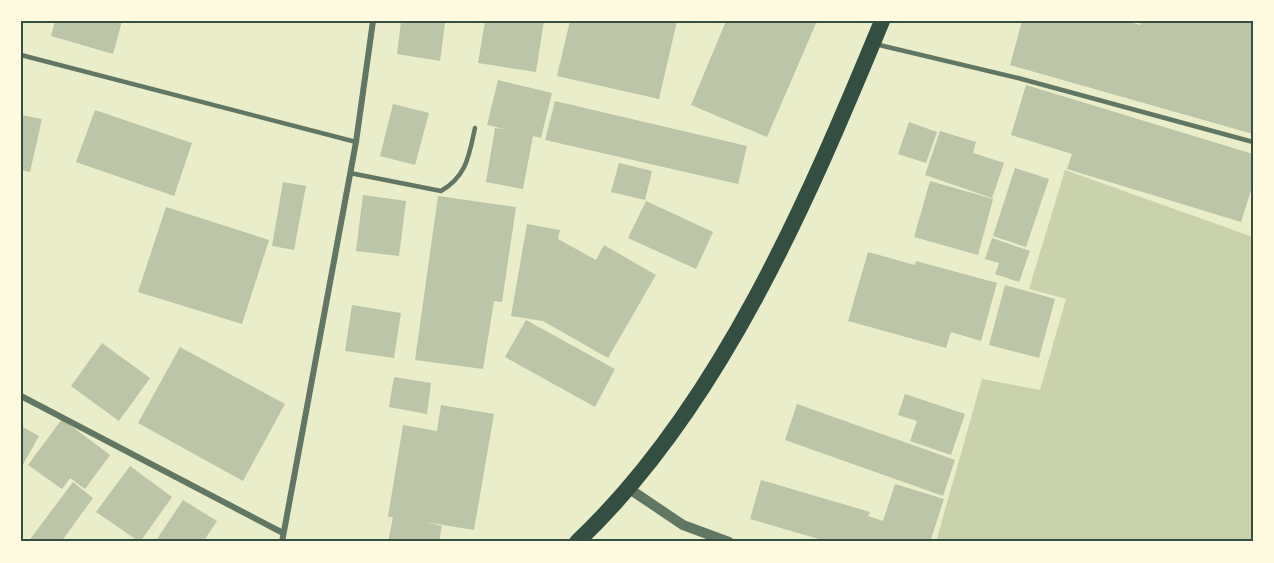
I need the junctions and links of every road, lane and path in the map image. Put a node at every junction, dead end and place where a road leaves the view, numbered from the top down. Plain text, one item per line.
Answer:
1 (373, 21) edge
2 (882, 21) edge
3 (873, 44) junction
4 (21, 55) edge
5 (475, 128) dead end
6 (356, 142) junction
7 (1253, 142) edge
8 (350, 173) junction
9 (21, 396) edge
10 (628, 488) junction
11 (283, 533) junction
12 (282, 542) edge
13 (577, 542) edge
14 (729, 542) edge

1 - 6 street
2 - 3 highway
3 - 7 lane
3 - 10 highway
4 - 6 lane
5 - 8 lane
6 - 8 street
8 - 11 street
9 - 11 street
10 - 13 highway
10 - 14 street
11 - 12 street

